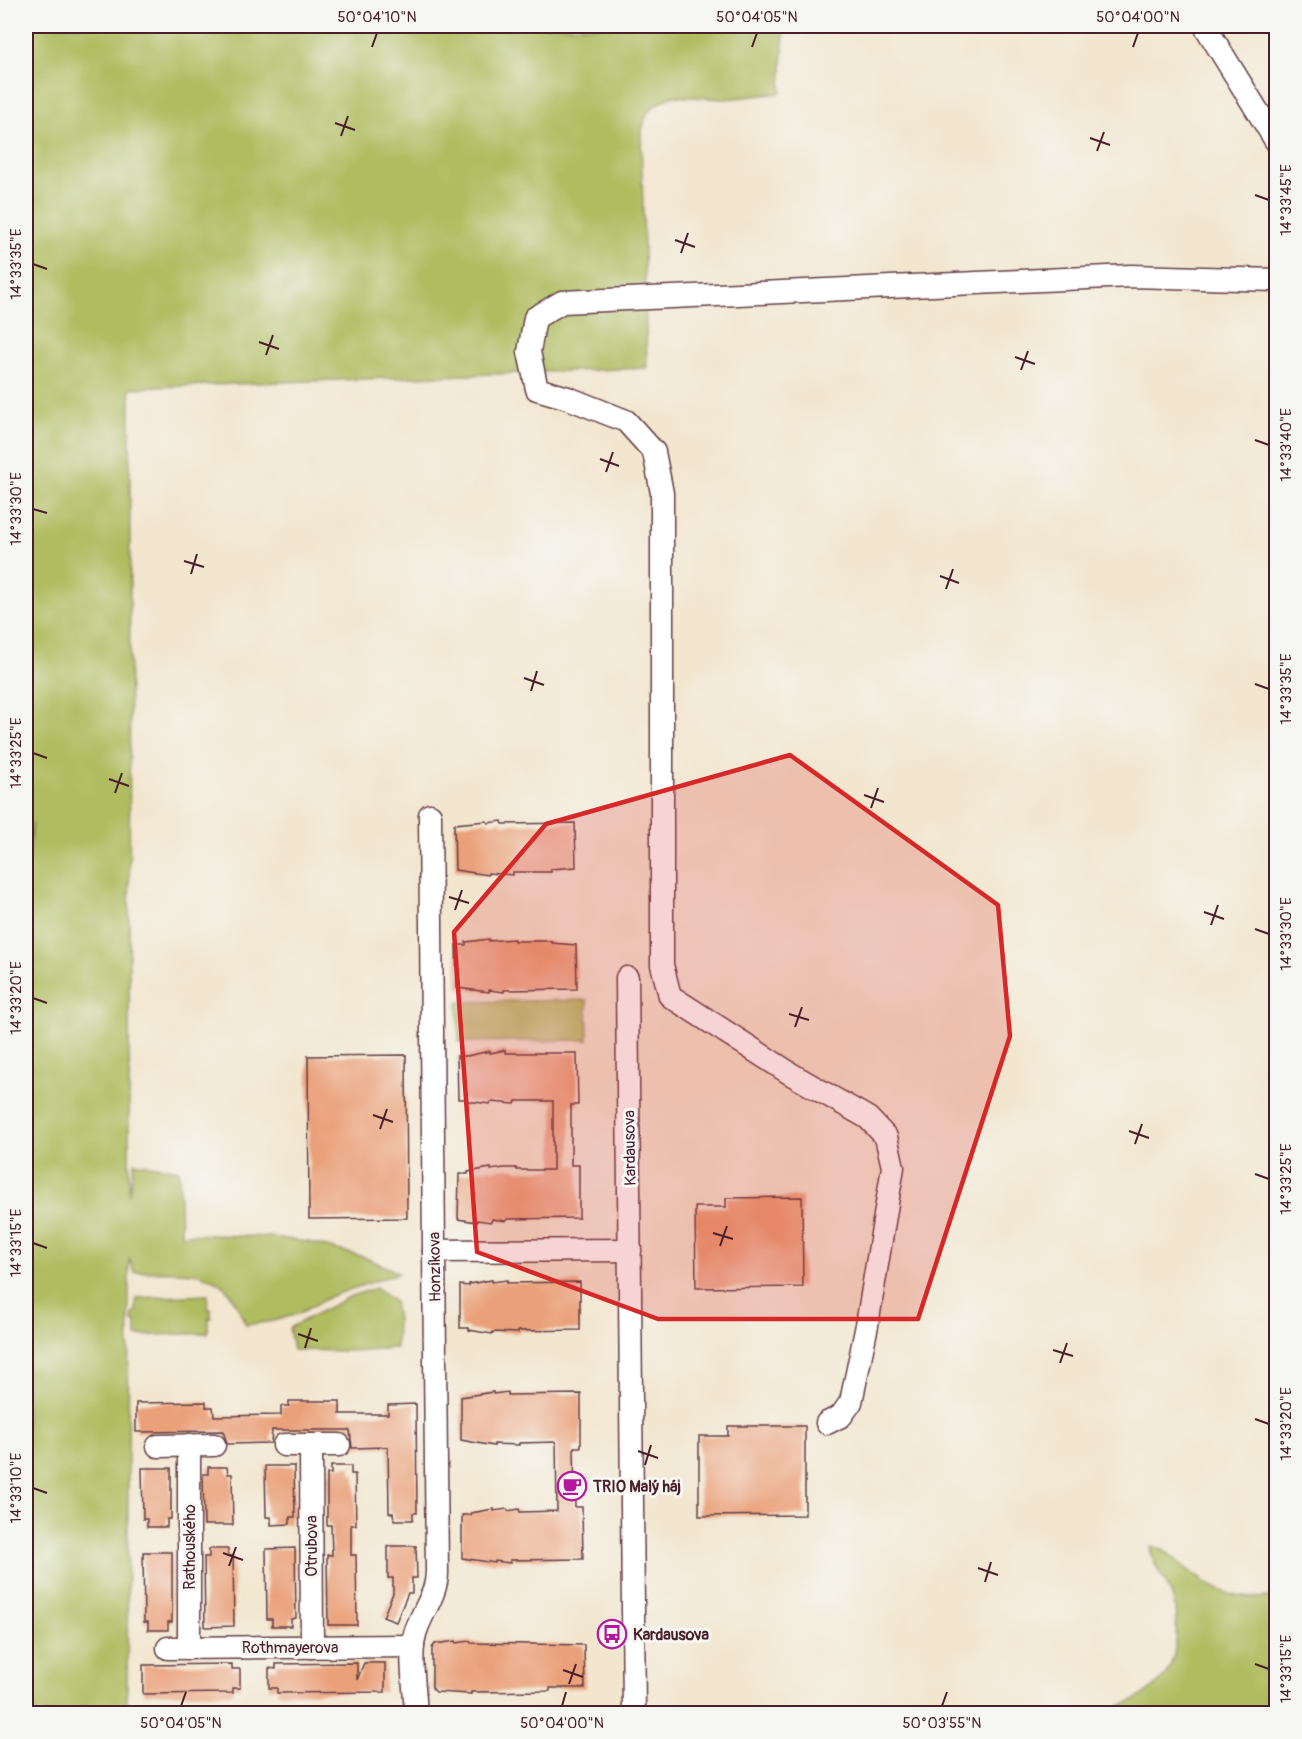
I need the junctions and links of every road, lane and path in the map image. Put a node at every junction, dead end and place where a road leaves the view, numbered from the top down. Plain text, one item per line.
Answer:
1 (1205, 26) edge
2 (1276, 141) edge
3 (1276, 280) edge
4 (430, 815) dead end
5 (627, 978) dead end
6 (630, 1250) junction
7 (434, 1251) junction
8 (827, 1423) dead end
9 (214, 1445) dead end
10 (284, 1445) dead end
11 (311, 1445) junction
12 (339, 1445) dead end
13 (158, 1446) dead end
14 (189, 1446) junction
15 (413, 1646) junction
16 (312, 1647) junction
17 (179, 1648) joint
18 (416, 1713) edge
19 (634, 1713) edge

1 - 2 street
3 - 8 street
4 - 7 street, Honzíkova
5 - 6 street, Kardausova
6 - 7 street
6 - 19 street, Kardausova
7 - 15 street, Honzíkova
9 - 14 street
10 - 11 street
11 - 12 street
11 - 16 street, Otrubova
13 - 14 street
14 - 17 street, Rathouského
15 - 16 street, Rothmayerova
15 - 18 street, Honzíkova
16 - 17 street, Rothmayerova

